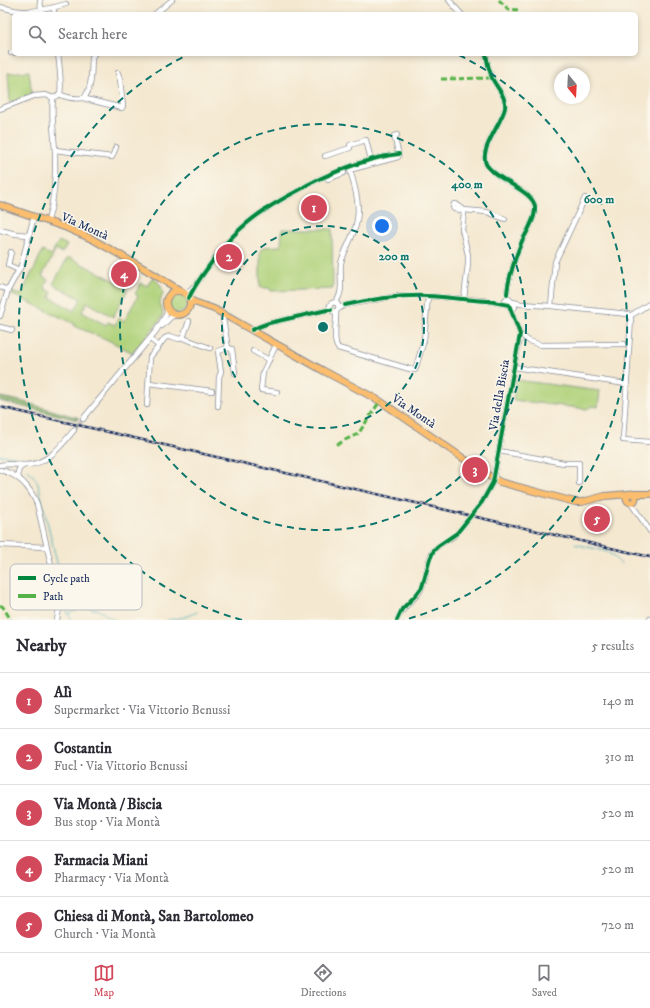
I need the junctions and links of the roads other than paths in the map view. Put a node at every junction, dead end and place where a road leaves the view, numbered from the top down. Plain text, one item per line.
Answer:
1 (40, 0) edge
2 (172, 0) edge
3 (449, 0) edge
4 (66, 4) dead end
5 (0, 7) edge
6 (54, 8) junction
7 (41, 9) junction
8 (14, 12) edge
9 (54, 12) edge
10 (158, 12) edge
11 (460, 12) edge
12 (58, 56) edge
13 (93, 56) edge
14 (486, 56) edge
15 (118, 73) dead end
16 (60, 94) junction
17 (53, 98) junction
18 (84, 98) junction
19 (0, 109) edge
20 (398, 135) dead end
21 (116, 146) dead end
22 (55, 150) junction
23 (399, 155) junction
24 (325, 156) dead end
25 (371, 160) junction
26 (380, 161) junction
27 (356, 165) junction
28 (368, 165) junction
29 (350, 170) junction
30 (337, 172) junction
31 (301, 189) junction
32 (585, 198) dead end
33 (0, 204) edge
34 (34, 216) junction
35 (505, 219) dead end
36 (48, 221) junction
37 (0, 230) edge
38 (28, 235) junction
39 (12, 252) dead end
40 (18, 270) junction
41 (157, 276) junction
42 (0, 287) edge
43 (8, 290) junction
44 (186, 295) junction
45 (428, 296) junction
46 (167, 297) junction
47 (464, 299) junction
48 (508, 300) junction
49 (521, 304) junction
50 (648, 304) dead end
51 (551, 306) junction
52 (166, 307) junction
53 (212, 308) junction
54 (334, 308) junction
55 (515, 308) junction
56 (188, 310) junction
57 (223, 314) junction
58 (176, 315) junction
59 (0, 316) edge
60 (630, 316) junction
61 (513, 317) junction
62 (189, 321) dead end
63 (0, 327) edge
64 (12, 330) dead end
65 (252, 330) junction
66 (156, 331) junction
67 (520, 334) junction
68 (183, 338) junction
69 (150, 339) junction
70 (624, 344) dead end
71 (276, 345) junction
72 (159, 346) junction
73 (210, 348) dead end
74 (228, 348) junction
75 (253, 351) dead end
76 (269, 360) junction
77 (514, 367) junction
78 (235, 373) dead end
79 (149, 383) junction
80 (626, 384) junction
81 (212, 391) dead end
82 (277, 392) dead end
83 (147, 405) dead end
84 (218, 406) dead end
85 (83, 419) tunnel mouth
86 (74, 430) tunnel mouth
87 (650, 442) edge
88 (499, 451) junction
89 (10, 464) junction
90 (0, 465) edge
91 (24, 465) junction
92 (0, 470) edge
93 (5, 471) junction
94 (19, 478) junction
95 (494, 479) junction
96 (579, 483) dead end
97 (647, 494) edge
98 (631, 498) junction
99 (474, 512) dead end
100 (470, 517) dead end
101 (650, 531) edge
102 (0, 545) edge
103 (47, 547) junction
104 (51, 564) edge
105 (59, 610) edge
106 (57, 620) edge
107 (397, 620) edge

1 - 7 street
2 - 10 street
3 - 11 street
4 - 6 street
5 - 8 street
6 - 7 street
6 - 9 street
7 - 8 street
12 - 16 street
13 - 18 street
14 - 48 street
15 - 18 street
16 - 17 street
16 - 18 street
17 - 19 street
17 - 22 street
20 - 23 street
21 - 22 street
22 - 36 street
23 - 25 street
23 - 26 street
24 - 25 street
25 - 26 street
25 - 27 street
25 - 28 street
26 - 28 street
27 - 29 street
27 - 30 street
28 - 29 street
29 - 30 street
29 - 31 street
29 - 54 street
30 - 31 street
31 - 44 street
32 - 51 street
33 - 34 main road, Via Montà
34 - 36 main road, Via Montà
34 - 38 street
35 - 47 street
36 - 41 main road, Via Montà
37 - 38 street
38 - 40 street
39 - 40 street
40 - 43 street
41 - 44 main road, Via Montà
41 - 46 main road
42 - 43 street
43 - 59 street
44 - 46 main road
44 - 53 main road, Via Montà
44 - 56 main road
45 - 47 street
45 - 54 street
45 - 54 street
46 - 52 main road
47 - 48 street
48 - 49 street
48 - 55 street
48 - 61 street
49 - 51 street
49 - 55 street
50 - 60 street
51 - 60 street
52 - 58 main road
52 - 66 street
53 - 56 main road, Via Montà
53 - 57 main road, Via Montà
54 - 65 street
55 - 61 street
56 - 58 main road, Via Montà
57 - 65 main road, Via Montà
57 - 74 street
58 - 66 street
60 - 80 street
61 - 67 street
62 - 68 street
63 - 64 street
65 - 71 main road, Via Montà
66 - 69 street
67 - 70 street
67 - 77 street, Via della Biscia
68 - 72 street
68 - 73 street
69 - 72 street
69 - 85 street
71 - 76 street
71 - 95 main road, Via Montà
72 - 79 street
74 - 78 street
74 - 84 street
75 - 76 street
76 - 82 street
77 - 80 street
77 - 88 street, Via della Biscia
79 - 81 street
79 - 83 street
80 - 87 street
86 - 91 street
88 - 95 street, Via della Biscia
88 - 96 street
89 - 90 street
89 - 91 street
89 - 93 street
91 - 93 street
91 - 94 street
92 - 93 street
93 - 94 street
94 - 103 street
95 - 98 main road, Via Montà
95 - 99 street, Via della Biscia
97 - 98 main road, Via Montà
98 - 101 street
100 - 107 street
102 - 103 street
103 - 104 street
105 - 106 street

